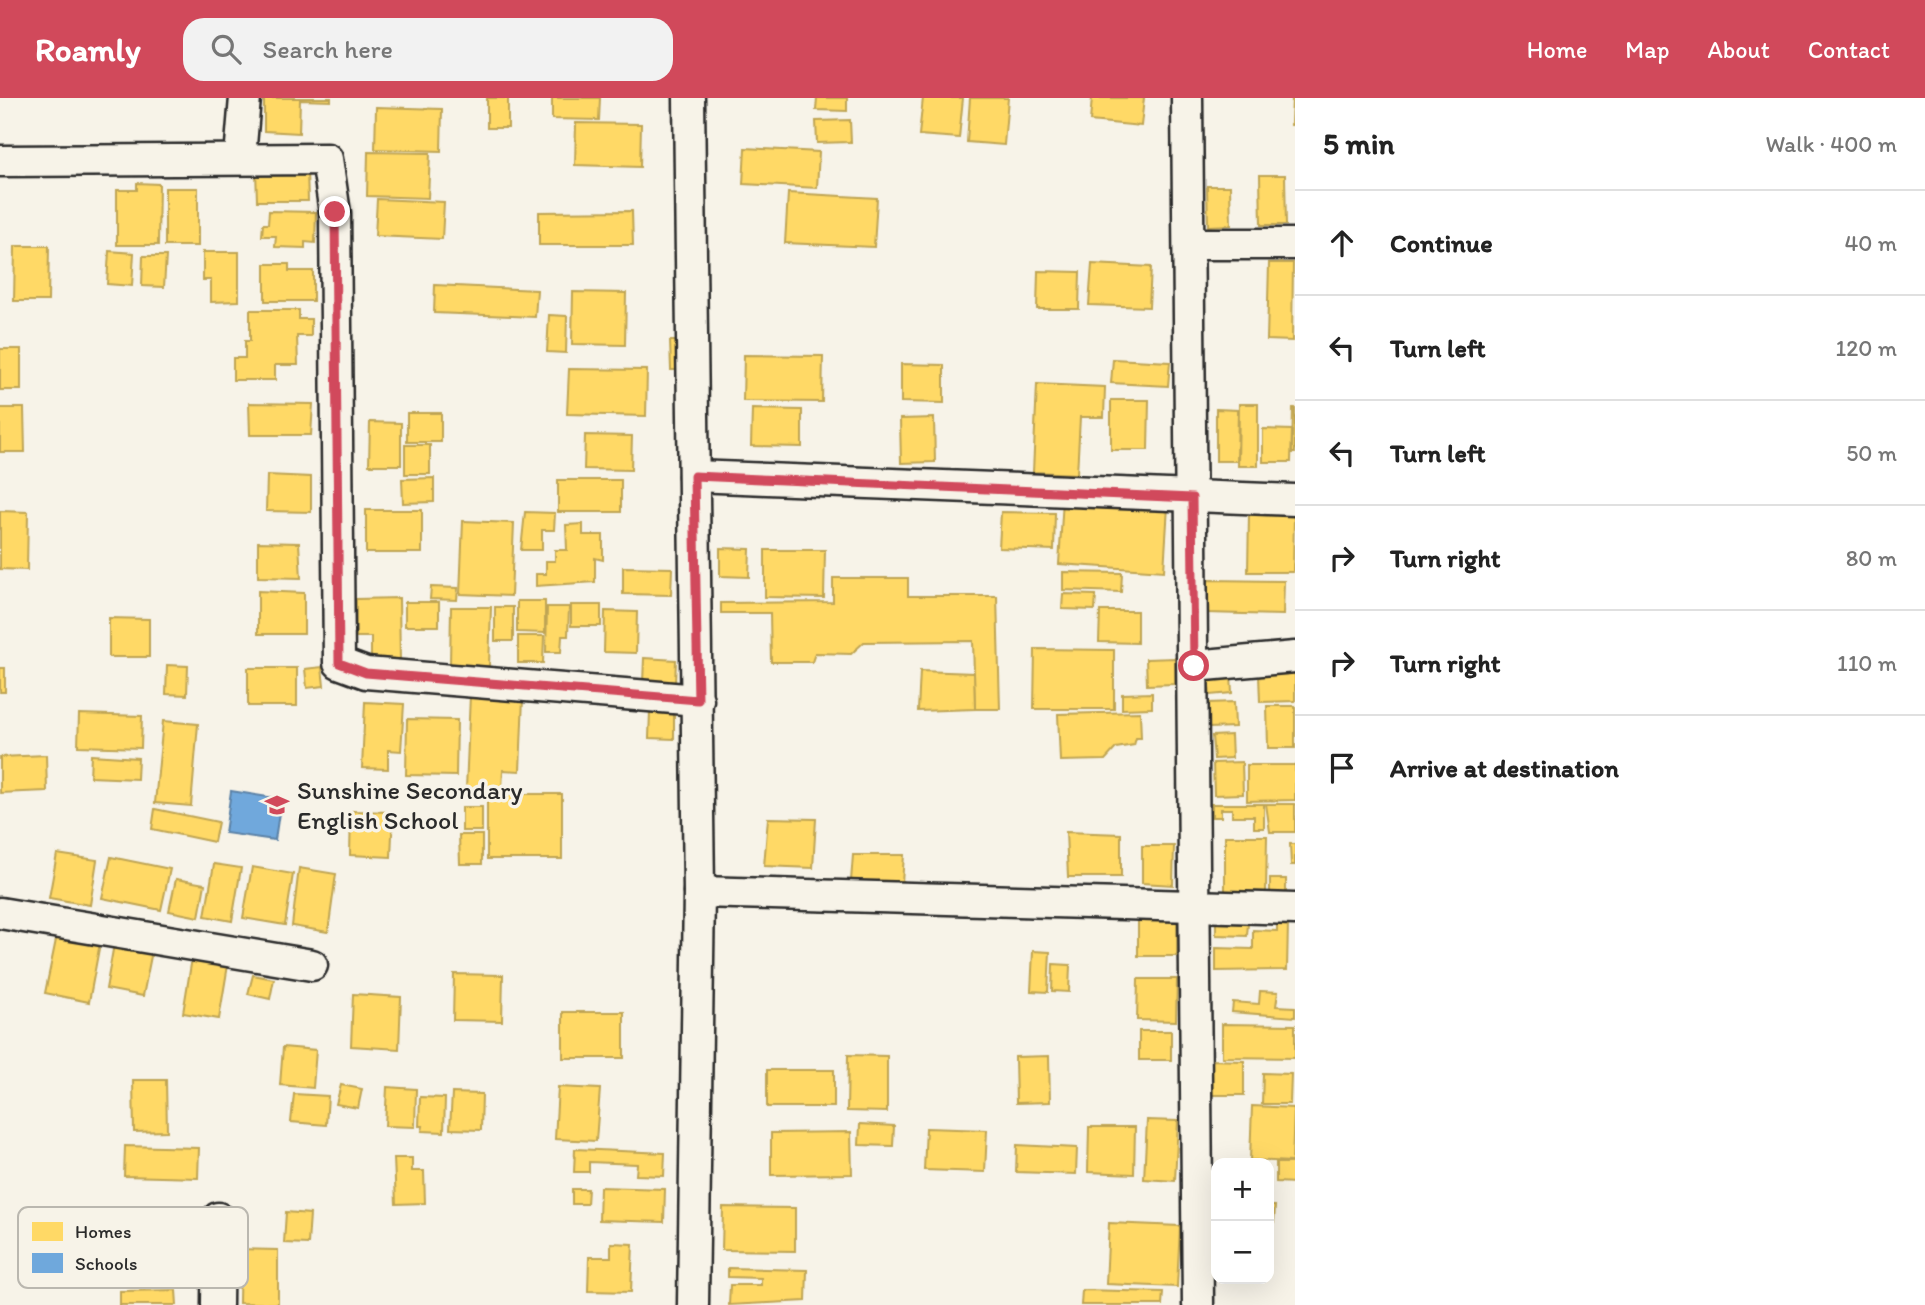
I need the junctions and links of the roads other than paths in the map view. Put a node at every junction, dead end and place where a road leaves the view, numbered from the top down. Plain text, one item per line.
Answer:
1 (245, 98) edge
2 (689, 98) edge
3 (1187, 98) edge
4 (240, 157) junction
5 (0, 160) edge
6 (1190, 244) junction
7 (1295, 244) edge
8 (694, 476) junction
9 (1192, 498) junction
10 (1295, 500) edge
11 (1295, 657) edge
12 (1194, 666) junction
13 (698, 700) junction
14 (699, 892) junction
15 (1196, 908) junction
16 (1295, 909) edge
17 (0, 913) edge
18 (312, 965) dead end
19 (693, 1305) edge
20 (1198, 1305) edge

1 - 4 street
2 - 8 street
3 - 6 street
4 - 5 street
4 - 13 street
6 - 7 street
6 - 9 street
8 - 9 street
8 - 13 street
9 - 10 street
9 - 12 street
11 - 12 street
12 - 15 street
13 - 14 street
14 - 15 street
14 - 19 street
15 - 16 street
15 - 20 street
17 - 18 street

